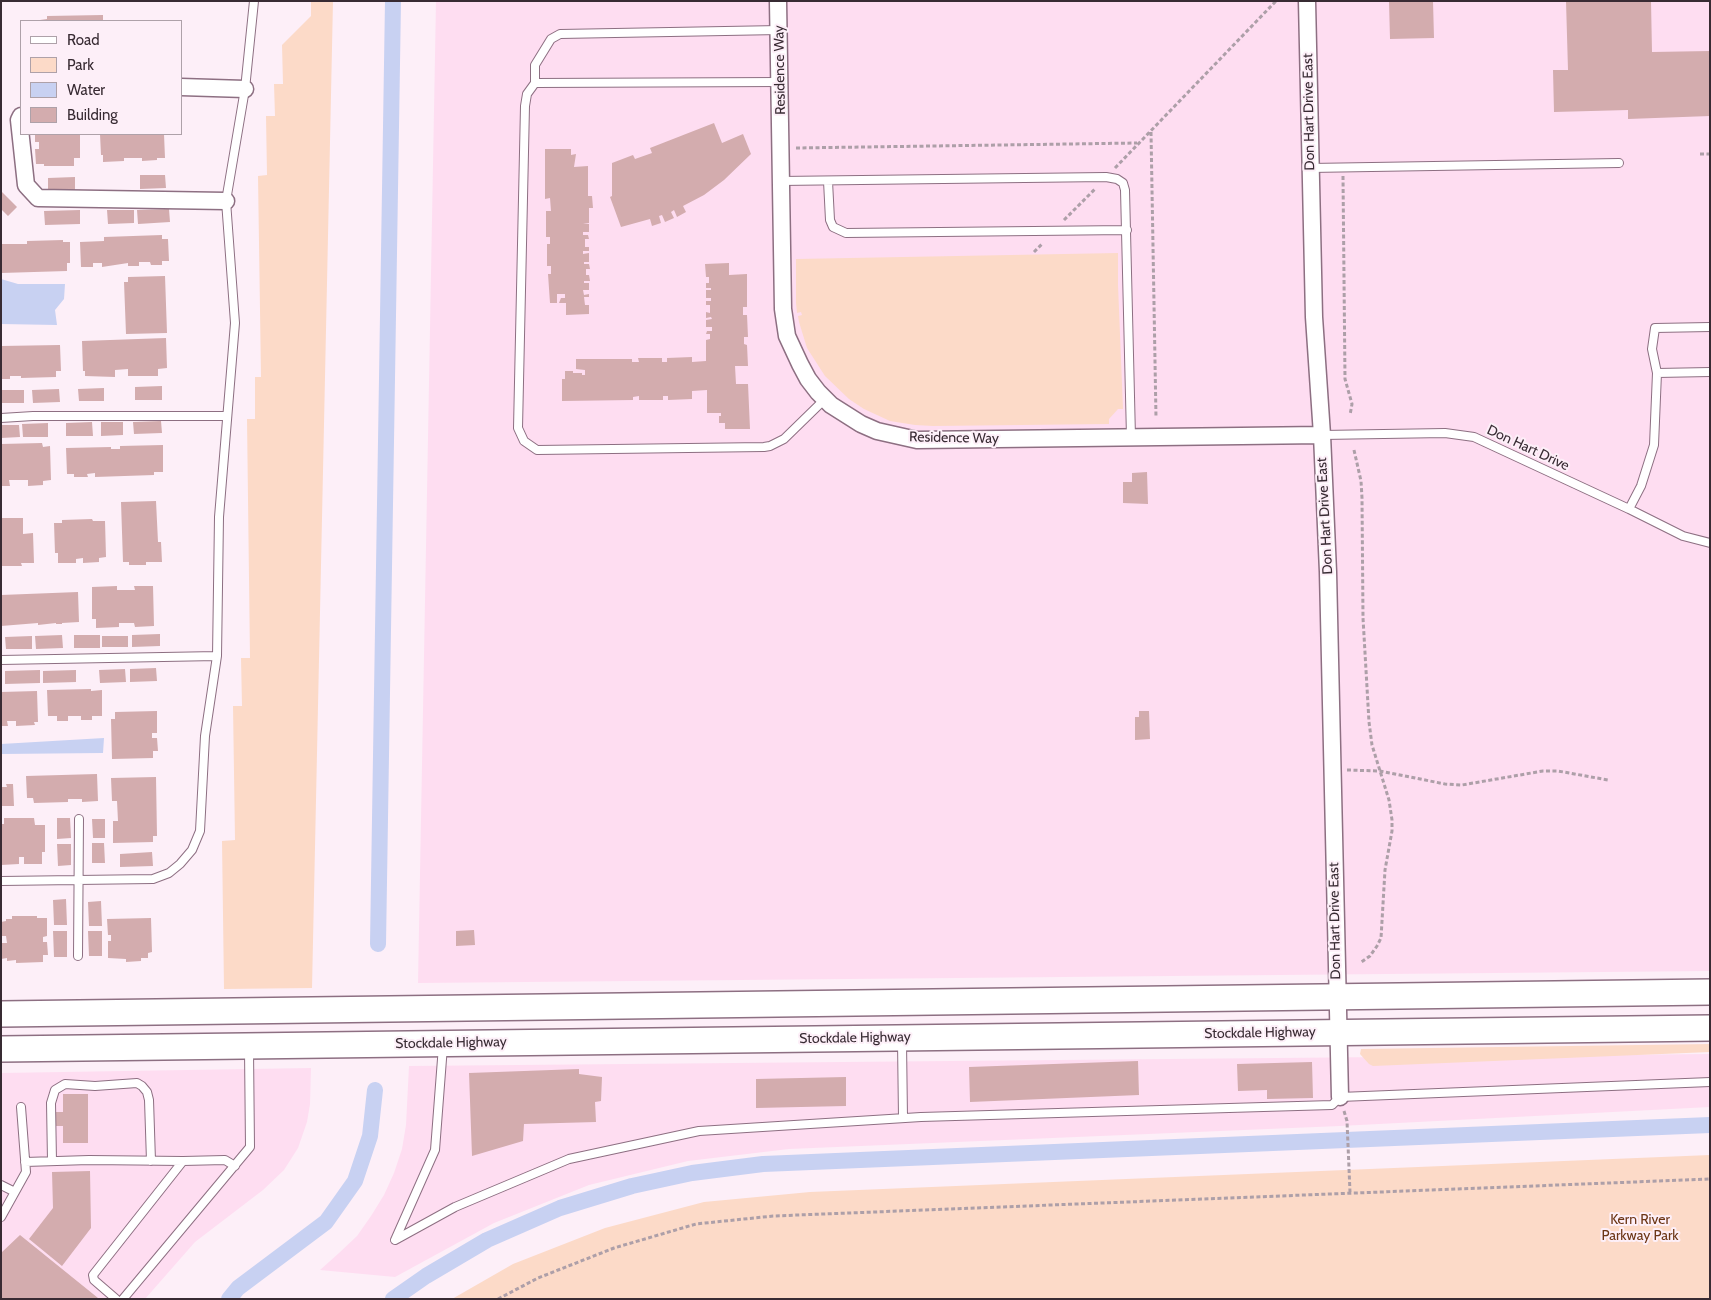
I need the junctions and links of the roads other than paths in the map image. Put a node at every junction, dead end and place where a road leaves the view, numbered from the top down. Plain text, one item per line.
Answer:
1 (254, 1) edge
2 (778, 1) edge
3 (1307, 1) edge
4 (780, 30) junction
5 (780, 82) junction
6 (535, 83) junction
7 (182, 87) edge
8 (245, 89) junction
9 (21, 135) edge
10 (1619, 162) dead end
11 (1310, 168) junction
12 (780, 181) junction
13 (828, 181) junction
14 (226, 201) junction
15 (1127, 230) junction
16 (1710, 327) edge
17 (1710, 372) edge
18 (1657, 373) junction
19 (825, 399) junction
20 (227, 416) junction
21 (1, 418) edge
22 (1322, 435) junction
23 (1131, 437) junction
24 (1629, 509) junction
25 (1710, 543) edge
26 (217, 656) junction
27 (1, 660) edge
28 (79, 819) dead end
29 (79, 880) junction
30 (1, 881) edge
31 (78, 956) dead end
32 (1710, 992) edge
33 (1337, 997) junction
34 (628, 1006) junction
35 (1, 1014) edge
36 (1710, 1028) edge
37 (1338, 1032) junction
38 (902, 1037) junction
39 (444, 1043) junction
40 (249, 1046) junction
41 (1, 1050) edge
42 (1710, 1082) edge
43 (1340, 1097) junction
44 (21, 1107) dead end
45 (903, 1118) junction
46 (52, 1161) junction
47 (150, 1161) junction
48 (183, 1161) junction
49 (25, 1162) junction
50 (235, 1166) junction
51 (1, 1185) edge
52 (15, 1192) junction
53 (1, 1217) edge
54 (116, 1299) edge
55 (123, 1299) edge

1 - 8 lane
2 - 4 street, Residence Way
3 - 11 street, Don Hart Drive East
4 - 5 street, Residence Way
4 - 6 lane
5 - 6 lane
5 - 12 street, Residence Way
6 - 19 lane
7 - 8 street
8 - 14 lane
9 - 14 street
10 - 11 lane
11 - 22 street, Don Hart Drive East
12 - 13 lane
12 - 19 street, Residence Way
13 - 15 lane
13 - 15 lane
14 - 20 lane
15 - 23 lane
16 - 18 lane
17 - 18 lane
18 - 24 lane
19 - 23 street, Residence Way
20 - 21 lane
20 - 26 lane
22 - 23 street, Residence Way
22 - 24 lane, Don Hart Drive
22 - 33 street, Don Hart Drive East
24 - 25 lane, Don Hart Drive
26 - 27 lane
26 - 29 lane
28 - 29 lane
29 - 30 lane
29 - 31 lane
32 - 33 main road
33 - 34 main road
33 - 37 street, Don Hart Drive East
34 - 35 main road
34 - 39 main road
36 - 37 main road, Stockdale Highway
37 - 38 main road, Stockdale Highway
37 - 43 street, Don Hart Drive East
38 - 39 main road, Stockdale Highway
38 - 45 lane
39 - 40 main road, Stockdale Highway
39 - 45 lane
40 - 41 main road, Stockdale Highway
40 - 50 lane
42 - 43 lane
43 - 45 lane
44 - 49 lane
46 - 47 lane
46 - 47 lane
46 - 49 lane
47 - 48 lane
48 - 50 lane
48 - 54 lane
49 - 52 lane
50 - 55 lane
51 - 52 lane
52 - 53 lane

